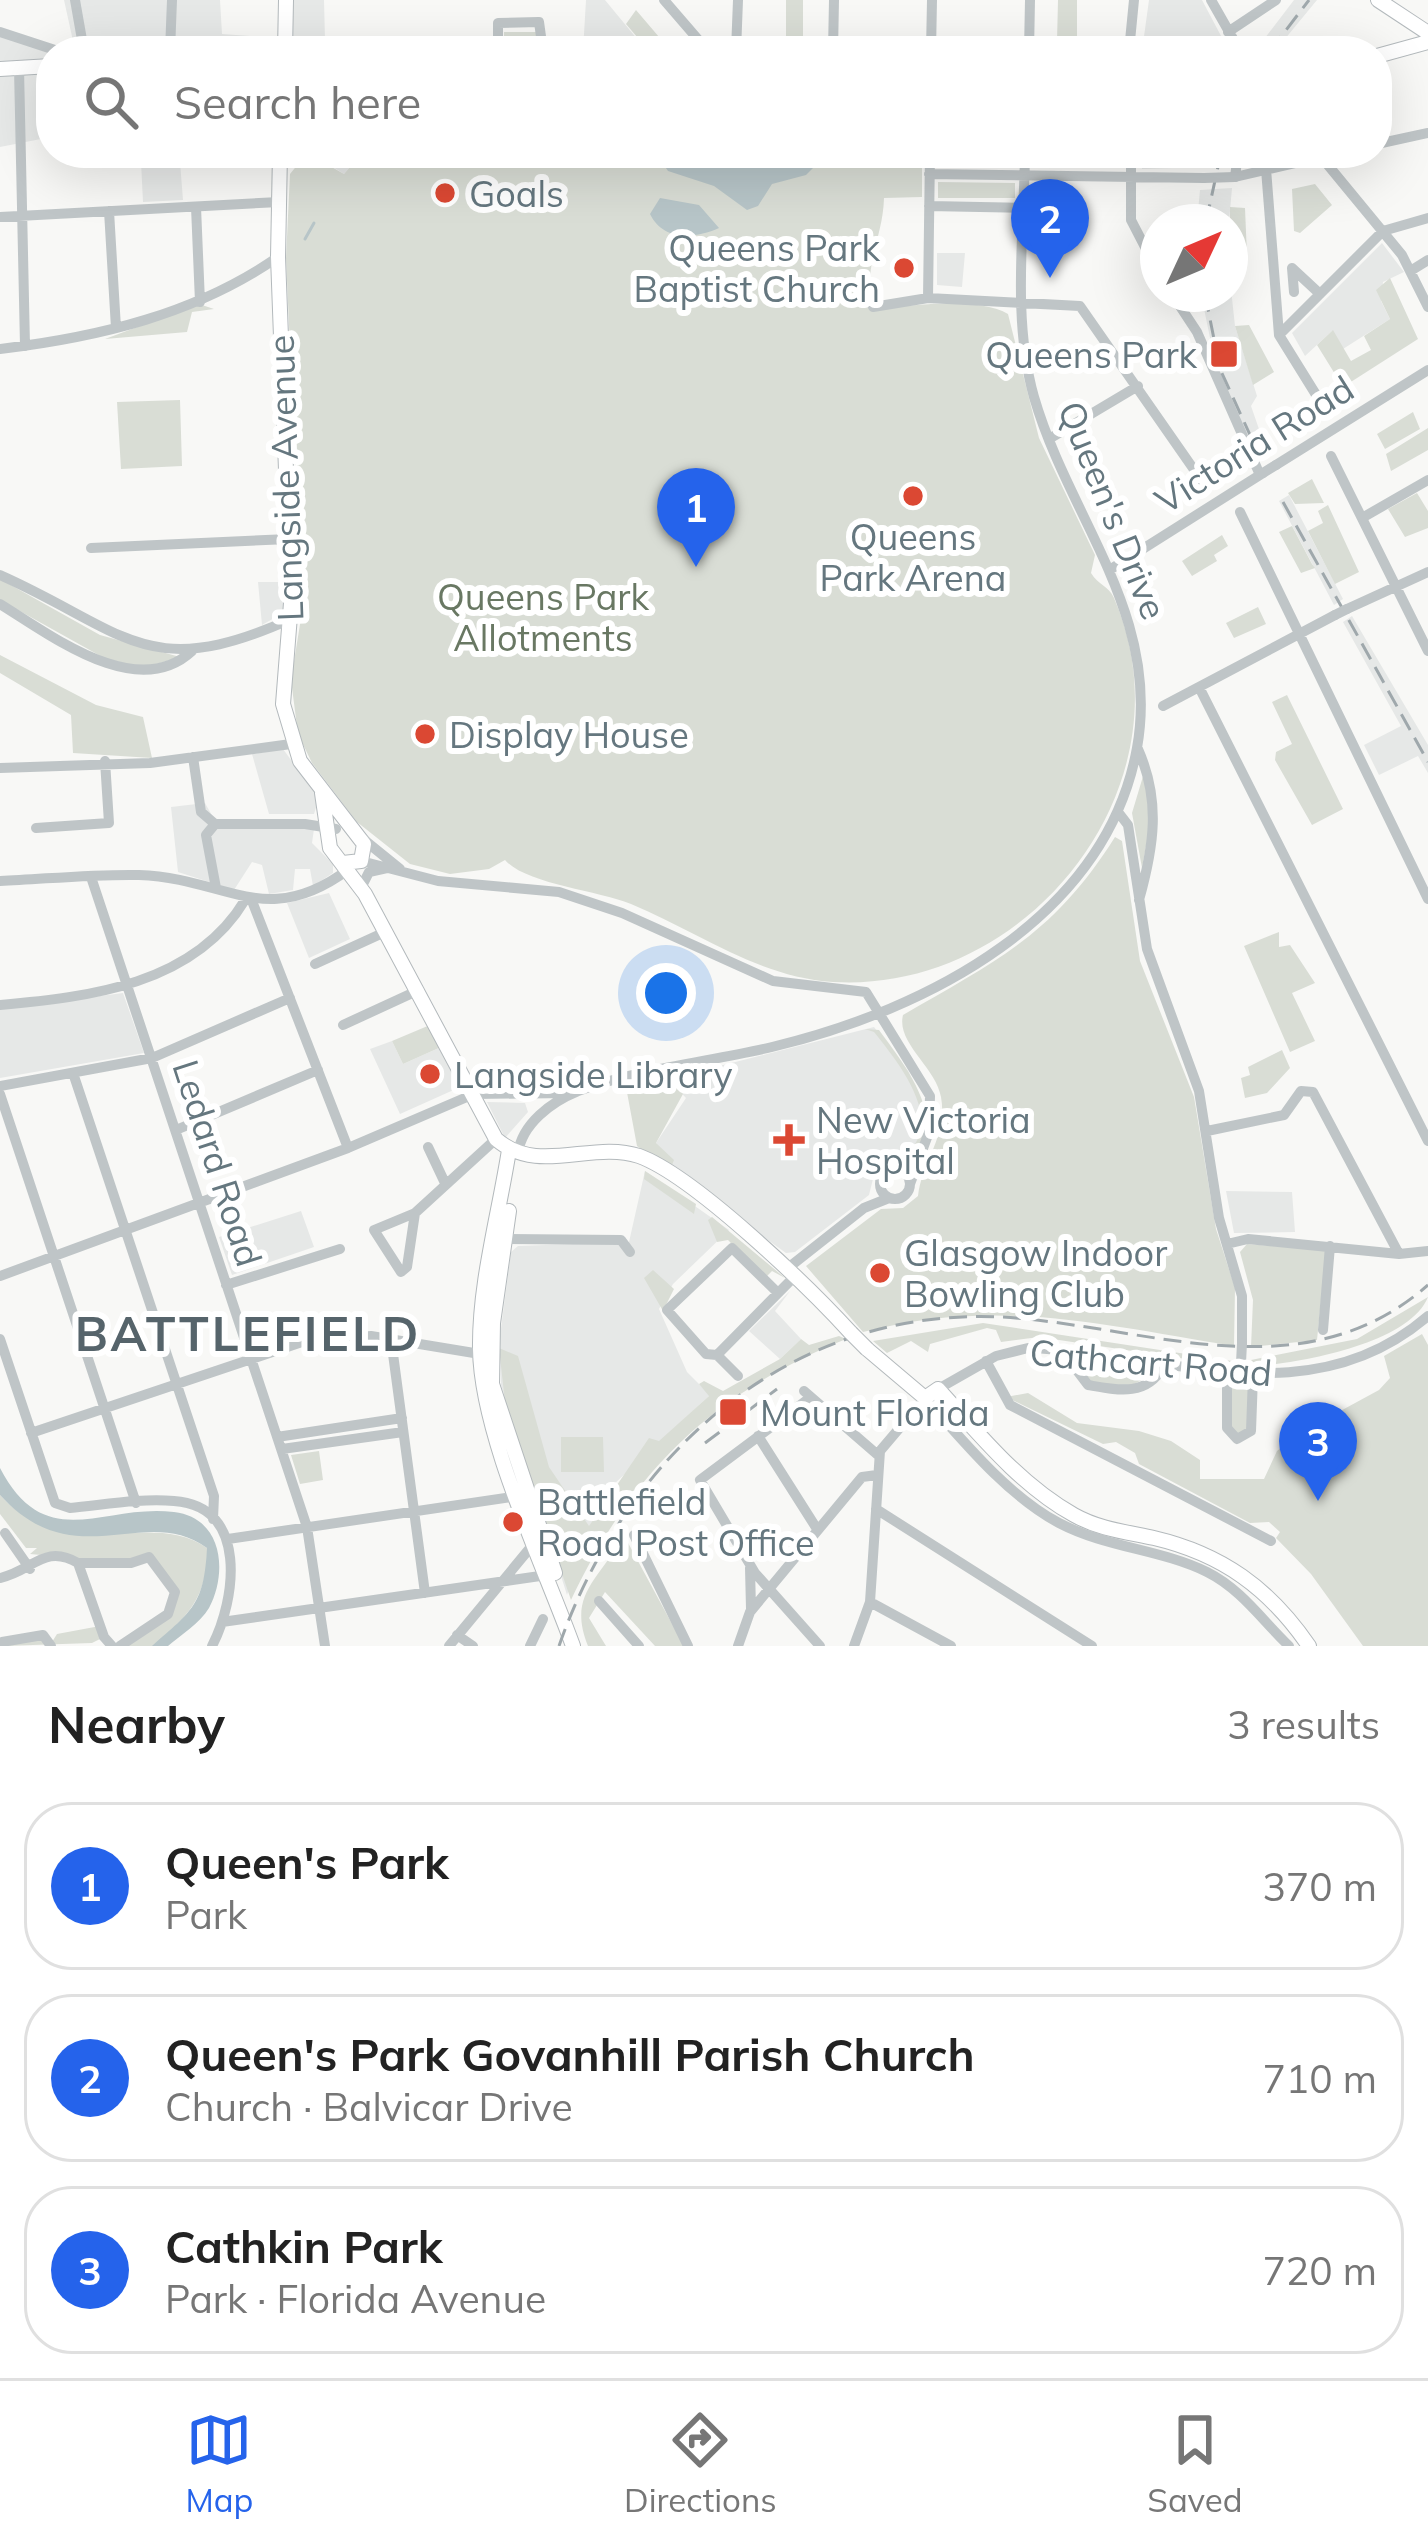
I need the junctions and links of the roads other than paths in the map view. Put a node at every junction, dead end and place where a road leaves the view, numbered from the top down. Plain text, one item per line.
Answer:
1 (76, 0) edge
2 (172, 0) edge
3 (286, 0) edge
4 (664, 0) edge
5 (738, 0) edge
6 (834, 0) edge
7 (932, 0) edge
8 (1030, 0) edge
9 (1134, 0) edge
10 (1211, 0) edge
11 (1276, 0) edge
12 (1378, 0) edge
13 (0, 32) edge
14 (1228, 32) junction
15 (82, 36) edge
16 (171, 36) edge
17 (286, 36) edge
18 (498, 36) edge
19 (542, 36) edge
20 (695, 36) edge
21 (737, 36) edge
22 (833, 36) edge
23 (931, 36) edge
24 (1029, 36) edge
25 (1131, 36) edge
26 (1231, 36) edge
27 (1428, 38) edge
28 (36, 44) edge
29 (1392, 51) edge
30 (36, 67) edge
31 (19, 68) junction
32 (0, 69) edge
33 (1428, 133) edge
34 (1392, 141) edge
35 (280, 168) edge
36 (929, 168) edge
37 (1025, 168) edge
38 (1131, 168) edge
39 (1236, 168) edge
40 (1270, 168) edge
41 (1331, 168) edge
42 (1266, 169) junction
43 (929, 174) junction
44 (1025, 177) junction
45 (1235, 177) junction
46 (1131, 178) junction
47 (279, 202) junction
48 (929, 206) junction
49 (196, 207) junction
50 (1024, 208) junction
51 (109, 211) junction
52 (22, 215) junction
53 (0, 217) edge
54 (1428, 218) edge
55 (1383, 231) junction
56 (1140, 237) edge
57 (278, 256) junction
58 (1428, 260) edge
59 (1412, 270) junction
60 (1294, 292) dead end
61 (1320, 294) junction
62 (928, 298) junction
63 (1023, 301) junction
64 (200, 302) junction
65 (873, 307) dead end
66 (1428, 307) edge
67 (1184, 312) edge
68 (116, 328) junction
69 (1279, 335) junction
70 (25, 346) junction
71 (0, 349) edge
72 (1428, 370) edge
73 (1138, 386) junction
74 (1328, 414) dead end
75 (1049, 439) junction
76 (1331, 456) dead end
77 (1261, 474) junction
78 (1428, 480) edge
79 (1204, 484) dead end
80 (1240, 512) dead end
81 (1362, 518) junction
82 (289, 539) junction
83 (91, 548) dead end
84 (1112, 569) junction
85 (1428, 572) edge
86 (0, 575) edge
87 (1396, 586) junction
88 (0, 604) edge
89 (291, 619) junction
90 (1300, 634) junction
91 (192, 651) junction
92 (1428, 651) edge
93 (1199, 689) junction
94 (1163, 706) dead end
95 (291, 744) junction
96 (1137, 746) junction
97 (193, 757) junction
98 (105, 761) junction
99 (0, 768) edge
100 (322, 793) junction
101 (326, 810) junction
102 (1118, 812) junction
103 (215, 824) junction
104 (305, 824) junction
105 (36, 828) dead end
106 (339, 832) junction
107 (350, 866) junction
108 (387, 868) junction
109 (210, 869) junction
110 (403, 871) junction
111 (91, 877) junction
112 (188, 880) junction
113 (0, 881) edge
114 (216, 888) junction
115 (363, 890) junction
116 (1428, 899) edge
117 (249, 900) junction
118 (1138, 903) junction
119 (385, 932) junction
120 (315, 964) dead end
121 (129, 986) junction
122 (418, 990) junction
123 (290, 998) junction
124 (0, 1005) edge
125 (879, 1012) junction
126 (343, 1025) dead end
127 (152, 1058) junction
128 (318, 1070) junction
129 (74, 1076) junction
130 (0, 1090) edge
131 (572, 1093) junction
132 (474, 1094) junction
133 (176, 1130) junction
134 (1207, 1131) junction
135 (496, 1139) junction
136 (1428, 1141) edge
137 (428, 1147) dead end
138 (348, 1148) junction
139 (514, 1151) junction
140 (922, 1151) junction
141 (893, 1170) junction
142 (445, 1184) junction
143 (910, 1184) junction
144 (880, 1187) junction
145 (889, 1198) junction
146 (200, 1202) junction
147 (864, 1208) junction
148 (415, 1214) junction
149 (125, 1229) junction
150 (500, 1239) junction
151 (1227, 1244) junction
152 (1330, 1246) junction
153 (340, 1249) dead end
154 (1428, 1251) edge
155 (630, 1252) dead end
156 (1399, 1253) junction
157 (53, 1257) junction
158 (792, 1272) junction
159 (0, 1276) edge
160 (226, 1285) junction
161 (778, 1293) junction
162 (1426, 1324) edge
163 (1322, 1330) dead end
164 (0, 1339) edge
165 (392, 1339) junction
166 (1063, 1352) junction
167 (485, 1353) junction
168 (717, 1355) junction
169 (253, 1359) junction
170 (986, 1361) junction
171 (1163, 1367) junction
172 (1245, 1371) junction
173 (1227, 1375) junction
174 (737, 1376) dead end
175 (176, 1384) junction
176 (932, 1394) junction
177 (104, 1409) junction
178 (402, 1418) junction
179 (404, 1432) junction
180 (31, 1433) junction
181 (758, 1436) junction
182 (279, 1443) junction
183 (879, 1456) junction
184 (878, 1475) junction
185 (523, 1493) junction
186 (136, 1503) junction
187 (876, 1509) junction
188 (415, 1511) junction
189 (213, 1519) junction
190 (307, 1527) junction
191 (817, 1529) junction
192 (5, 1533) dead end
193 (634, 1535) dead end
194 (228, 1539) junction
195 (1271, 1541) dead end
196 (541, 1543) junction
197 (77, 1563) junction
198 (750, 1565) junction
199 (30, 1569) junction
200 (551, 1573) junction
201 (0, 1578) edge
202 (496, 1584) junction
203 (770, 1590) junction
204 (425, 1593) junction
205 (599, 1601) dead end
206 (870, 1602) junction
207 (321, 1608) junction
208 (750, 1612) junction
209 (542, 1619) dead end
210 (222, 1622) junction
211 (2, 1640) edge
212 (453, 1641) edge
213 (52, 1646) edge
214 (116, 1646) edge
215 (212, 1646) edge
216 (326, 1646) edge
217 (473, 1646) edge
218 (530, 1646) edge
219 (574, 1646) edge
220 (639, 1646) edge
221 (688, 1646) edge
222 (738, 1646) edge
223 (820, 1646) edge
224 (854, 1646) edge
225 (951, 1646) edge
226 (1092, 1646) edge
227 (1289, 1646) edge
228 (1309, 1646) edge

1 - 15 street
2 - 16 street
3 - 17 main road
4 - 20 street
5 - 21 street
6 - 22 street
7 - 23 street
8 - 24 street
9 - 25 street
10 - 14 street
11 - 14 street
12 - 27 main road
13 - 28 street
14 - 26 street
18 - 19 street
27 - 29 main road
30 - 31 main road
31 - 32 main road
31 - 52 street
33 - 34 street
35 - 47 main road, Langside Avenue
36 - 43 street
37 - 44 street, Queen's Drive
38 - 46 street
39 - 45 street
40 - 42 street
41 - 55 street
42 - 45 street
42 - 69 street
43 - 44 street
43 - 48 street
44 - 46 street
44 - 50 street, Queen's Drive
45 - 46 street, bridge
46 - 56 street
47 - 49 street
47 - 57 main road, Langside Avenue
48 - 50 street
48 - 62 street
49 - 51 street
49 - 64 street
50 - 63 street, Queen's Drive
51 - 52 street
51 - 68 street
52 - 53 street
52 - 70 street
54 - 55 street
55 - 59 street
55 - 61 street
57 - 64 street
57 - 82 main road, Langside Avenue
58 - 59 street
59 - 66 street
60 - 61 street
61 - 69 street
62 - 63 street
62 - 65 street
63 - 73 street
63 - 75 street, Queen's Drive
64 - 68 street
67 - 77 street
68 - 70 street
69 - 74 street
70 - 71 street
72 - 77 street, Victoria Road, bridge
73 - 75 street
73 - 79 street
75 - 84 street, Queen's Drive
76 - 81 street
77 - 84 street, Victoria Road
78 - 81 street
80 - 90 street
81 - 87 street
82 - 83 street
82 - 89 main road, Langside Avenue
84 - 96 street, Queen's Drive
85 - 87 street
86 - 91 street
87 - 90 street
87 - 92 street
88 - 91 street
89 - 91 street
89 - 95 main road, Langside Avenue
90 - 93 street
90 - 116 street
93 - 94 street
93 - 136 street
95 - 97 street
95 - 100 main road, Langside Avenue
96 - 102 street
96 - 118 street
97 - 98 street
97 - 103 street
98 - 99 street
98 - 105 street
100 - 101 main road, Langside Avenue
100 - 106 main road, Langside Avenue
101 - 104 street
101 - 106 main road, Langside Avenue
102 - 118 street
102 - 125 street
103 - 104 street
103 - 109 street
104 - 106 street
106 - 107 main road
106 - 107 main road
106 - 110 street
107 - 108 street
107 - 115 main road
107 - 115 street
107 - 117 street
108 - 110 street
108 - 115 street
109 - 112 street
109 - 114 street
110 - 125 street
111 - 112 street
111 - 113 street
111 - 121 street, Ledard Road
112 - 114 street
114 - 117 street
115 - 119 main road
117 - 121 street
117 - 123 street
118 - 134 street
119 - 120 street
119 - 122 main road
121 - 124 street
121 - 127 street, Ledard Road
122 - 126 street
122 - 132 main road
123 - 127 street
123 - 128 street
125 - 131 street
125 - 140 street
127 - 129 street
127 - 133 street, Ledard Road
128 - 133 street
128 - 138 street
129 - 130 street
129 - 149 street
130 - 157 street
131 - 132 street
131 - 139 street
132 - 135 main road
132 - 138 street
133 - 146 street, Ledard Road
134 - 151 street
134 - 156 street
135 - 139 main road
135 - 142 street
137 - 142 street
138 - 146 street
139 - 150 main road
139 - 158 main road
140 - 141 street
140 - 143 street
141 - 143 street
141 - 144 street
142 - 148 street
143 - 145 street
144 - 145 street
144 - 147 street
145 - 147 street
146 - 149 street
146 - 160 street, Ledard Road
147 - 158 street
148 - 148 street
149 - 157 street
149 - 175 street
150 - 155 street
150 - 167 main road
151 - 152 street
151 - 172 street, bridge
152 - 156 street
152 - 163 street
153 - 160 street
154 - 156 street
157 - 159 street
157 - 177 street
158 - 161 street
158 - 176 main road, bridge
160 - 169 street, Ledard Road
161 - 168 street
161 - 168 street
162 - 172 street, Cathcart Road
164 - 180 street
165 - 167 street
165 - 169 street
165 - 178 street
166 - 170 street, Cathcart Road
166 - 171 street, Cathcart Road
166 - 171 street
167 - 185 main road
168 - 174 street
169 - 175 street
169 - 182 street, Ledard Road
170 - 176 street, Cathcart Road
170 - 195 street
171 - 173 street, Cathcart Road
172 - 173 street, Cathcart Road
172 - 173 street
175 - 177 street
175 - 189 street
176 - 183 street, Cathcart Road
176 - 227 street
176 - 228 main road
177 - 180 street
177 - 186 street
178 - 179 street
178 - 182 street
179 - 182 street
179 - 188 street
180 - 186 street
181 - 183 street
181 - 191 street
181 - 198 street
182 - 190 street, Ledard Road
183 - 184 street
184 - 187 street
184 - 191 street
185 - 188 street
185 - 196 main road
186 - 189 street
187 - 206 street
187 - 226 street
188 - 190 street
188 - 204 street
189 - 194 street
190 - 194 street
190 - 207 street, Ledard Road
191 - 203 street
192 - 199 street
193 - 221 street
194 - 210 street
196 - 200 main road
196 - 202 street
197 - 199 street
197 - 214 street
197 - 214 street
198 - 203 street
198 - 208 street
199 - 201 street
200 - 202 street
200 - 219 main road
202 - 204 street
202 - 212 street
203 - 208 street
203 - 223 street
204 - 207 street
205 - 220 street
206 - 224 street
206 - 225 street
207 - 210 street
207 - 216 street, Ledard Road
208 - 222 street
209 - 218 street
210 - 215 street
211 - 213 street
212 - 217 street

